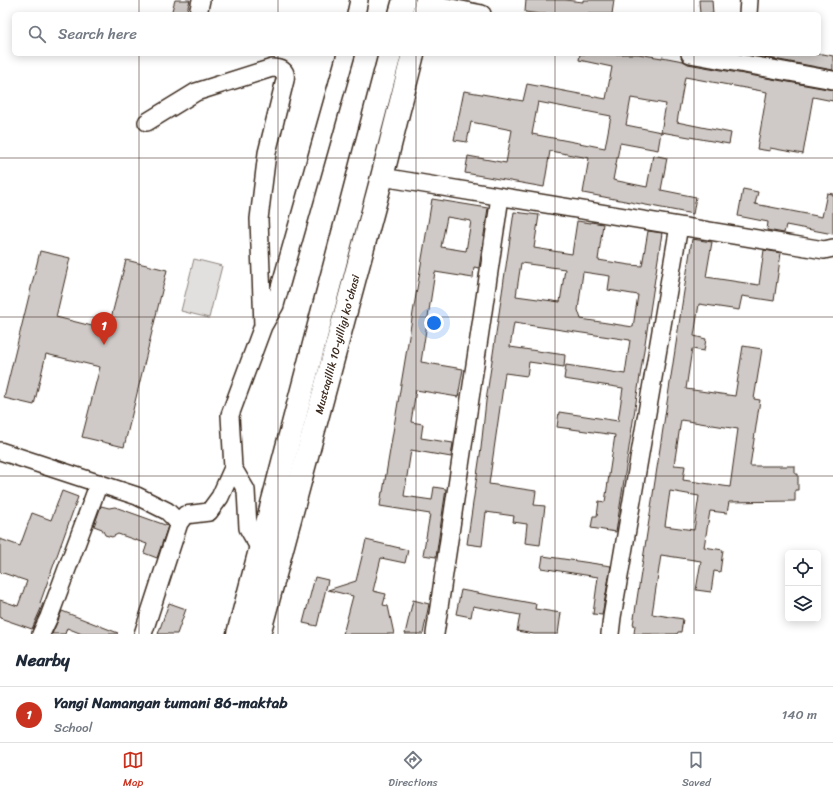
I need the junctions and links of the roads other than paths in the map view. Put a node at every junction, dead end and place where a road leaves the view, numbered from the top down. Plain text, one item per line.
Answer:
1 (201, 0) edge
2 (359, 0) edge
3 (404, 0) edge
4 (749, 0) edge
5 (425, 6) edge
6 (198, 12) edge
7 (356, 12) edge
8 (401, 12) edge
9 (468, 12) edge
10 (748, 12) edge
11 (345, 56) edge
12 (389, 56) edge
13 (412, 56) edge
14 (714, 56) edge
15 (738, 58) edge
16 (833, 80) edge
17 (148, 122) dead end
18 (382, 177) junction
19 (500, 196) junction
20 (679, 226) junction
21 (833, 248) edge
22 (263, 326) junction
23 (0, 451) edge
24 (233, 468) junction
25 (99, 483) junction
26 (179, 523) junction
27 (260, 549) junction
28 (41, 634) edge
29 (143, 634) edge
30 (238, 634) edge
31 (259, 634) edge
32 (434, 634) edge
33 (610, 634) edge

1 - 6 street
2 - 7 street
3 - 8 main road
4 - 10 street
5 - 9 street
11 - 22 street
12 - 27 main road, Mustaqillik 10-yilligi ko'chasi
13 - 18 main road, Mustaqillik 10-yilligi ko'chasi
14 - 15 street
15 - 16 street
17 - 22 street
18 - 19 street
18 - 31 main road, Mustaqillik 10-yilligi ko'chasi
19 - 20 street
19 - 32 street
20 - 21 street
20 - 33 street
22 - 24 street
23 - 25 street
24 - 26 street
24 - 27 street
25 - 26 street
25 - 28 street
26 - 29 street
27 - 30 main road, Mustaqillik 10-yilligi ko'chasi

